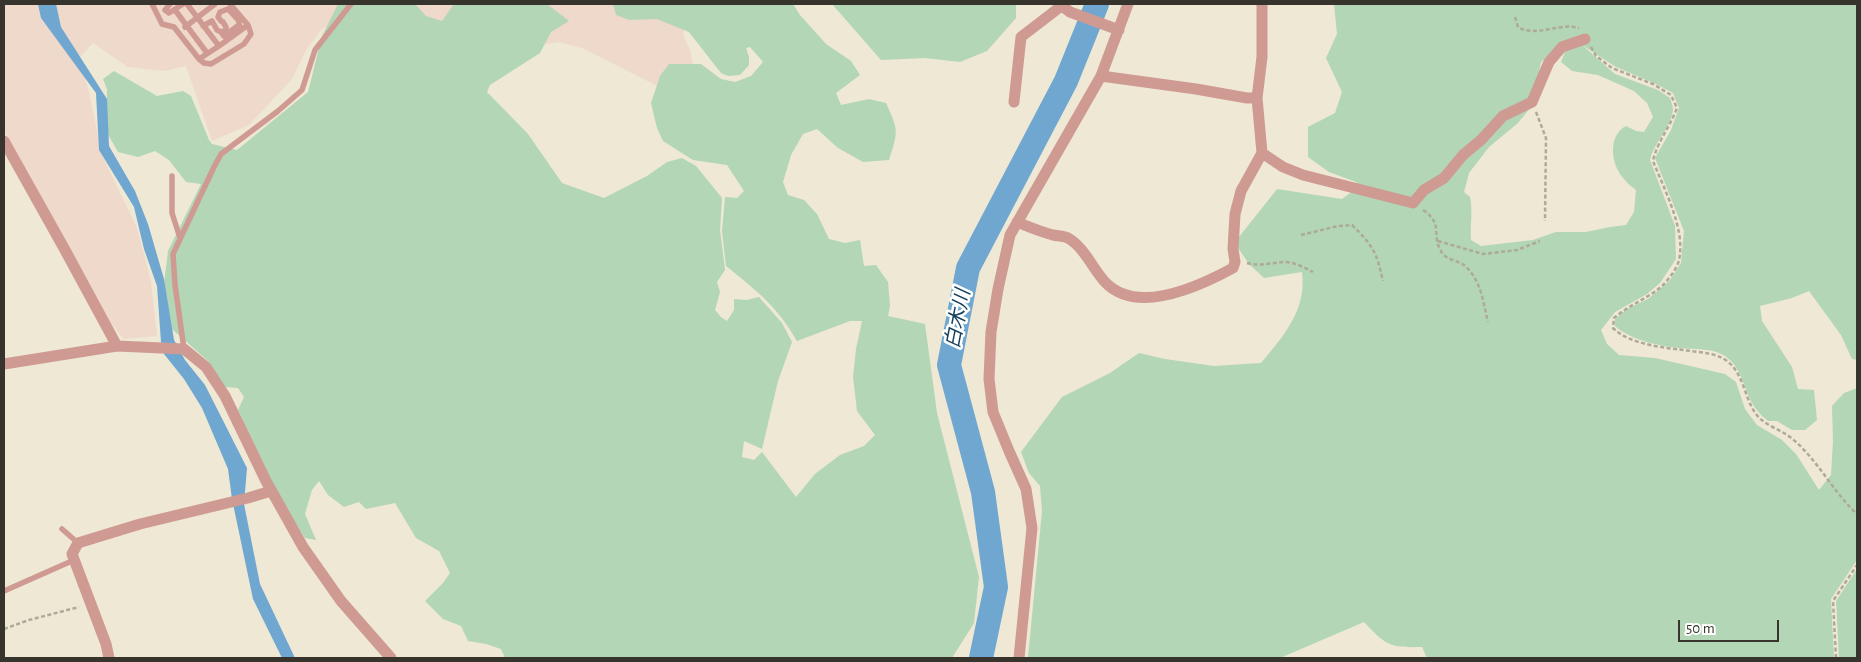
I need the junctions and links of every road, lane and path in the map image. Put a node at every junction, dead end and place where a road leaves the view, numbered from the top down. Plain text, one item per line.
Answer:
1 (152, 4) edge
2 (170, 4) edge
3 (185, 4) edge
4 (215, 4) edge
5 (230, 4) edge
6 (351, 4) edge
7 (1128, 4) edge
8 (1262, 4) edge
9 (1065, 7) edge
10 (175, 10) junction
11 (1515, 17) dead end
12 (197, 18) junction
13 (220, 23) junction
14 (187, 26) junction
15 (204, 26) junction
16 (248, 26) junction
17 (241, 27) junction
18 (1119, 30) junction
19 (179, 32) junction
20 (221, 32) junction
21 (1585, 39) junction
22 (219, 46) junction
23 (207, 53) junction
24 (199, 59) junction
25 (1102, 76) junction
26 (1257, 98) junction
27 (1014, 102) dead end
28 (1532, 102) junction
29 (4, 141) edge
30 (1262, 153) junction
31 (172, 176) dead end
32 (1413, 203) junction
33 (1545, 221) dead end
34 (1017, 222) junction
35 (1301, 235) dead end
36 (180, 238) junction
37 (1540, 240) dead end
38 (1438, 241) junction
39 (1234, 260) junction
40 (1313, 272) dead end
41 (1383, 280) dead end
42 (1488, 322) dead end
43 (117, 346) junction
44 (184, 349) junction
45 (4, 364) edge
46 (271, 491) junction
47 (1857, 514) edge
48 (62, 529) dead end
49 (78, 543) junction
50 (74, 560) junction
51 (1857, 565) edge
52 (4, 591) edge
53 (90, 604) junction
54 (4, 629) edge
55 (109, 658) edge
56 (390, 658) edge
57 (1018, 658) edge
58 (1836, 658) edge

1 - 19 lane
2 - 10 lane
3 - 10 lane
3 - 12 lane
4 - 12 lane
5 - 16 lane
6 - 36 lane
7 - 18 street
8 - 26 street
9 - 18 street
9 - 27 street
10 - 14 lane
11 - 21 path
12 - 14 lane
12 - 15 lane
13 - 15 lane
13 - 17 lane
13 - 20 lane
13 - 20 lane
14 - 19 lane
14 - 23 lane
15 - 22 lane
16 - 17 lane
16 - 24 lane
17 - 20 lane
17 - 22 lane
18 - 25 street
19 - 24 lane
21 - 28 street
21 - 47 path
22 - 23 lane
23 - 24 lane
25 - 26 street
25 - 34 street
26 - 30 street
28 - 32 street
28 - 33 path
29 - 43 street
30 - 32 street
30 - 39 street
31 - 36 lane
32 - 38 path
34 - 39 street
34 - 57 street
35 - 41 path
36 - 44 lane
37 - 38 path
38 - 42 path
39 - 40 path
43 - 44 street
43 - 45 street
44 - 46 street
46 - 49 street
46 - 56 street
48 - 49 lane
49 - 50 street
50 - 52 lane
50 - 53 street
51 - 58 path
53 - 54 path
53 - 55 street

